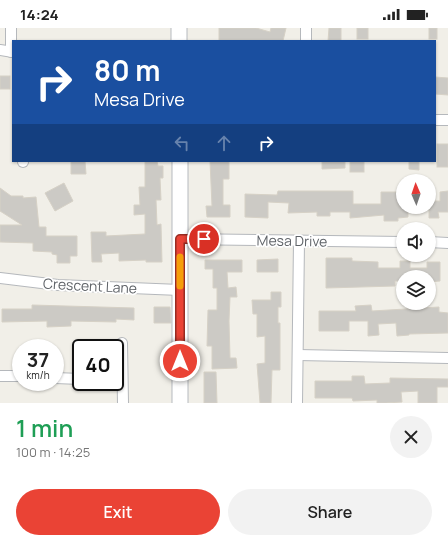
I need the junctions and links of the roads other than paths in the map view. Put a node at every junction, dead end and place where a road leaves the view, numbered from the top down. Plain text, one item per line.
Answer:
1 (11, 28) edge
2 (179, 28) edge
3 (306, 28) edge
4 (180, 40) edge
5 (306, 40) edge
6 (0, 50) edge
7 (12, 52) edge
8 (436, 120) edge
9 (448, 120) edge
10 (180, 162) edge
11 (180, 239) junction
12 (299, 241) junction
13 (396, 242) edge
14 (436, 242) edge
15 (448, 243) edge
16 (0, 278) edge
17 (180, 290) junction
18 (298, 355) junction
19 (448, 358) edge
20 (0, 376) edge
21 (12, 376) edge
22 (121, 391) edge
23 (123, 403) edge
24 (180, 403) edge
25 (297, 403) edge

1 - 7 street
2 - 4 street
3 - 5 street
6 - 7 street
8 - 9 street
10 - 11 street
11 - 12 street, Mesa Drive
11 - 17 street
12 - 13 street, Mesa Drive
12 - 18 street
14 - 15 street
16 - 17 street, Crescent Lane
17 - 24 street
18 - 19 street
18 - 25 street
20 - 21 street
22 - 23 street

